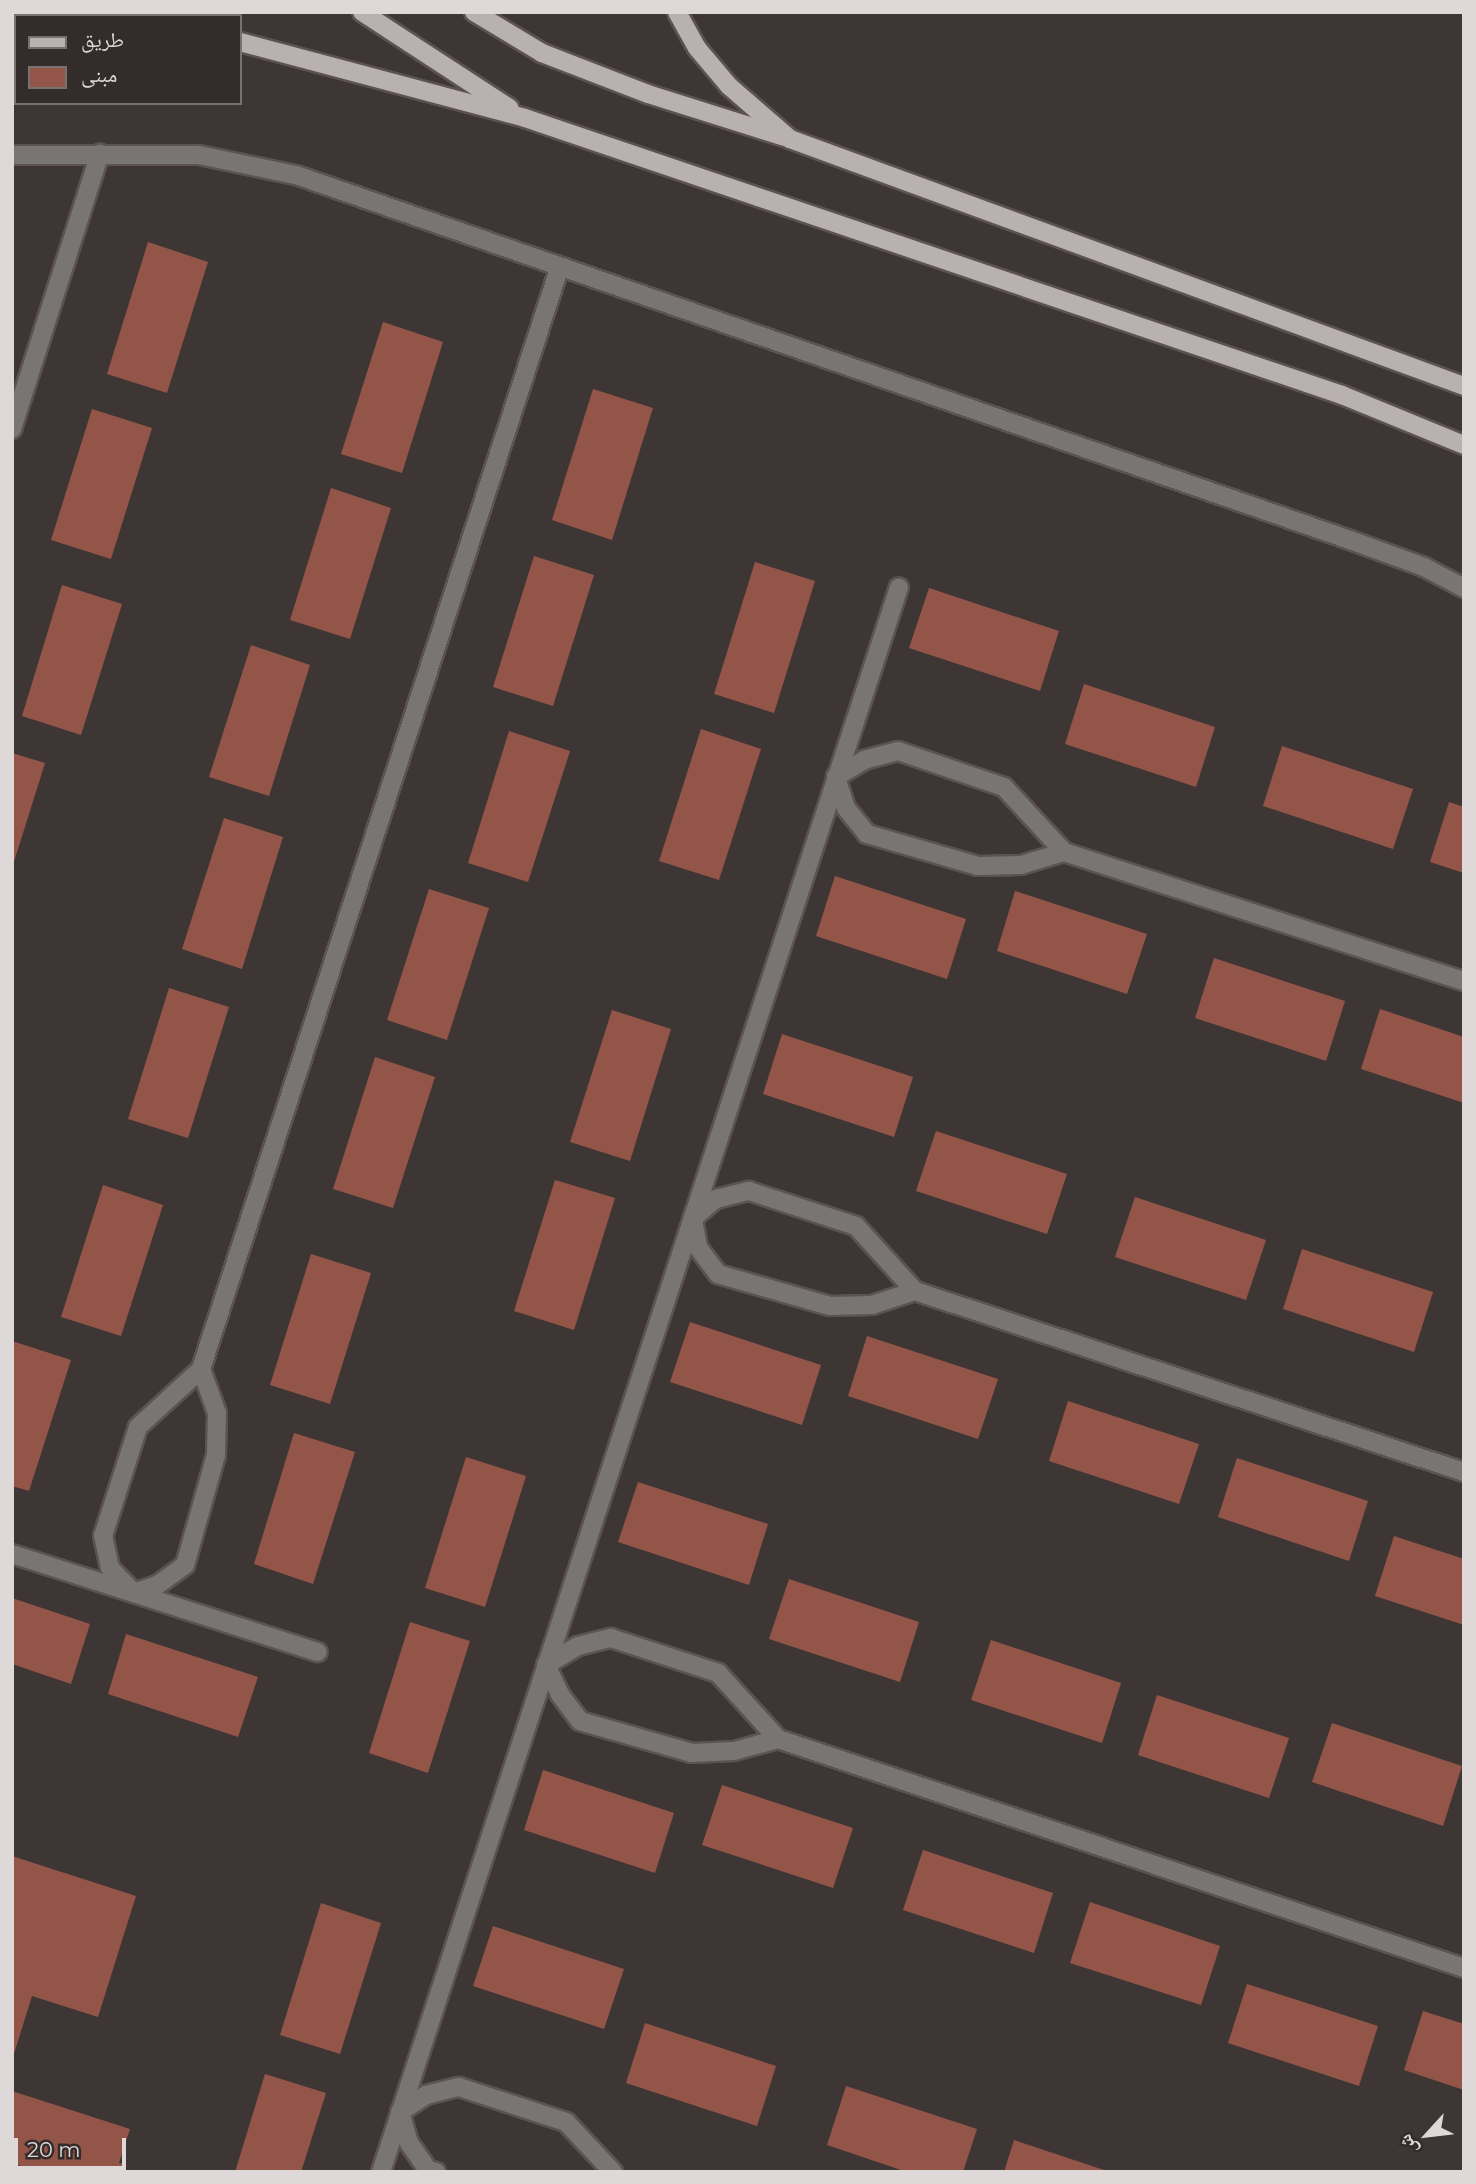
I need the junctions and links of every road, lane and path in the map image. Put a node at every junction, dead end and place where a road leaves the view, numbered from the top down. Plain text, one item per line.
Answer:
1 (362, 12) edge
2 (474, 12) edge
3 (677, 12) edge
4 (242, 42) edge
5 (525, 118) junction
6 (790, 139) junction
7 (100, 154) junction
8 (12, 155) edge
9 (559, 269) junction
10 (1464, 386) edge
11 (12, 429) edge
12 (1464, 445) edge
13 (898, 587) dead end
14 (1464, 588) edge
15 (836, 778) junction
16 (1064, 852) junction
17 (1464, 981) edge
18 (692, 1218) junction
19 (915, 1292) junction
20 (201, 1369) junction
21 (1464, 1472) edge
22 (12, 1554) edge
23 (134, 1593) junction
24 (318, 1652) dead end
25 (546, 1665) junction
26 (778, 1739) junction
27 (1464, 1968) edge
28 (400, 2112) junction
29 (381, 2172) edge
30 (436, 2172) edge
31 (613, 2172) edge

1 - 5 main road
2 - 6 main road
3 - 6 main road
4 - 5 main road
5 - 12 main road
6 - 10 main road
7 - 8 street
7 - 9 street
7 - 11 street
9 - 14 street
9 - 20 street
13 - 15 street
15 - 16 street
15 - 16 street
15 - 18 street
16 - 17 street
18 - 19 street
18 - 19 street
18 - 25 street
19 - 21 street
20 - 23 street
20 - 23 street
22 - 23 street
23 - 24 street
25 - 26 street
25 - 26 street
25 - 28 street
26 - 27 street
28 - 29 street
28 - 30 street
28 - 31 street

